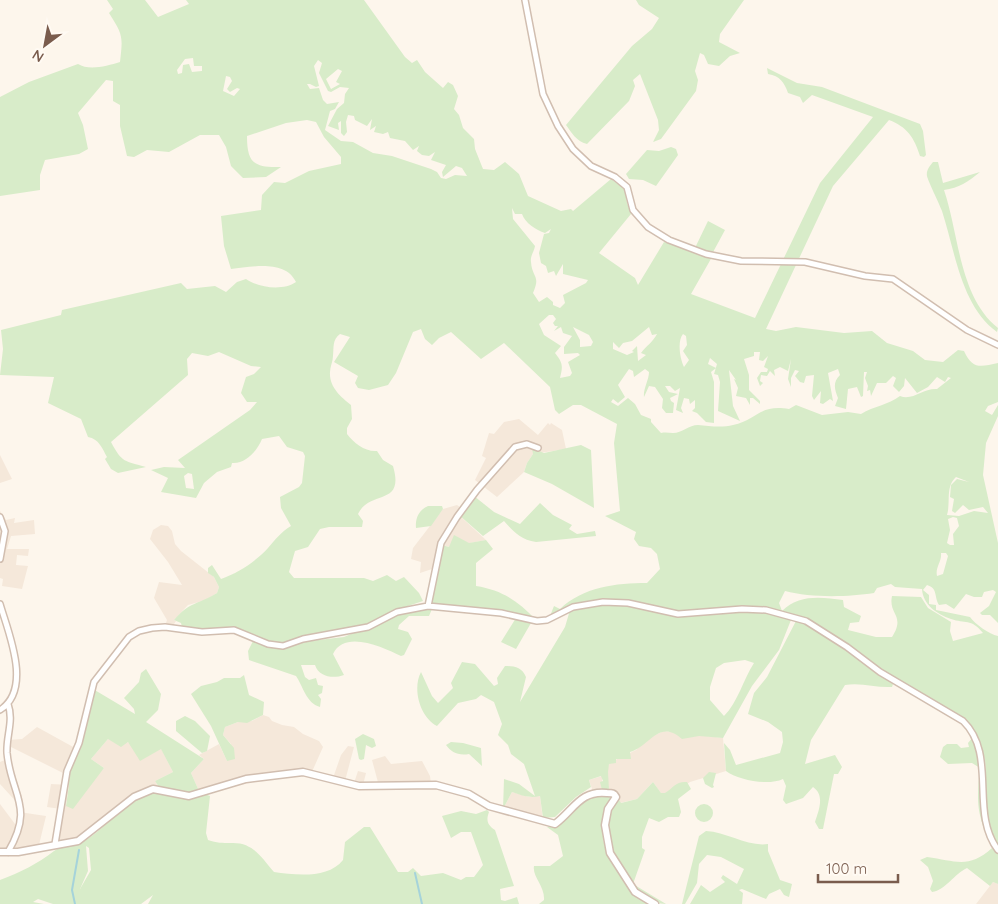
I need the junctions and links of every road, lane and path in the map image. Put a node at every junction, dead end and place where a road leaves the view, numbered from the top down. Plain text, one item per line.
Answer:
1 (524, 0) edge
2 (998, 345) edge
3 (538, 448) dead end
4 (1, 519) edge
5 (0, 559) edge
6 (0, 604) edge
7 (428, 606) junction
8 (8, 704) junction
9 (0, 710) edge
10 (54, 844) junction
11 (998, 850) edge
12 (0, 852) edge
13 (8, 852) junction
14 (655, 904) edge

1 - 2 street
3 - 7 street
4 - 5 street
6 - 8 street
7 - 10 street
7 - 11 street
8 - 9 street
8 - 13 street
10 - 13 street
10 - 14 street
12 - 13 street

